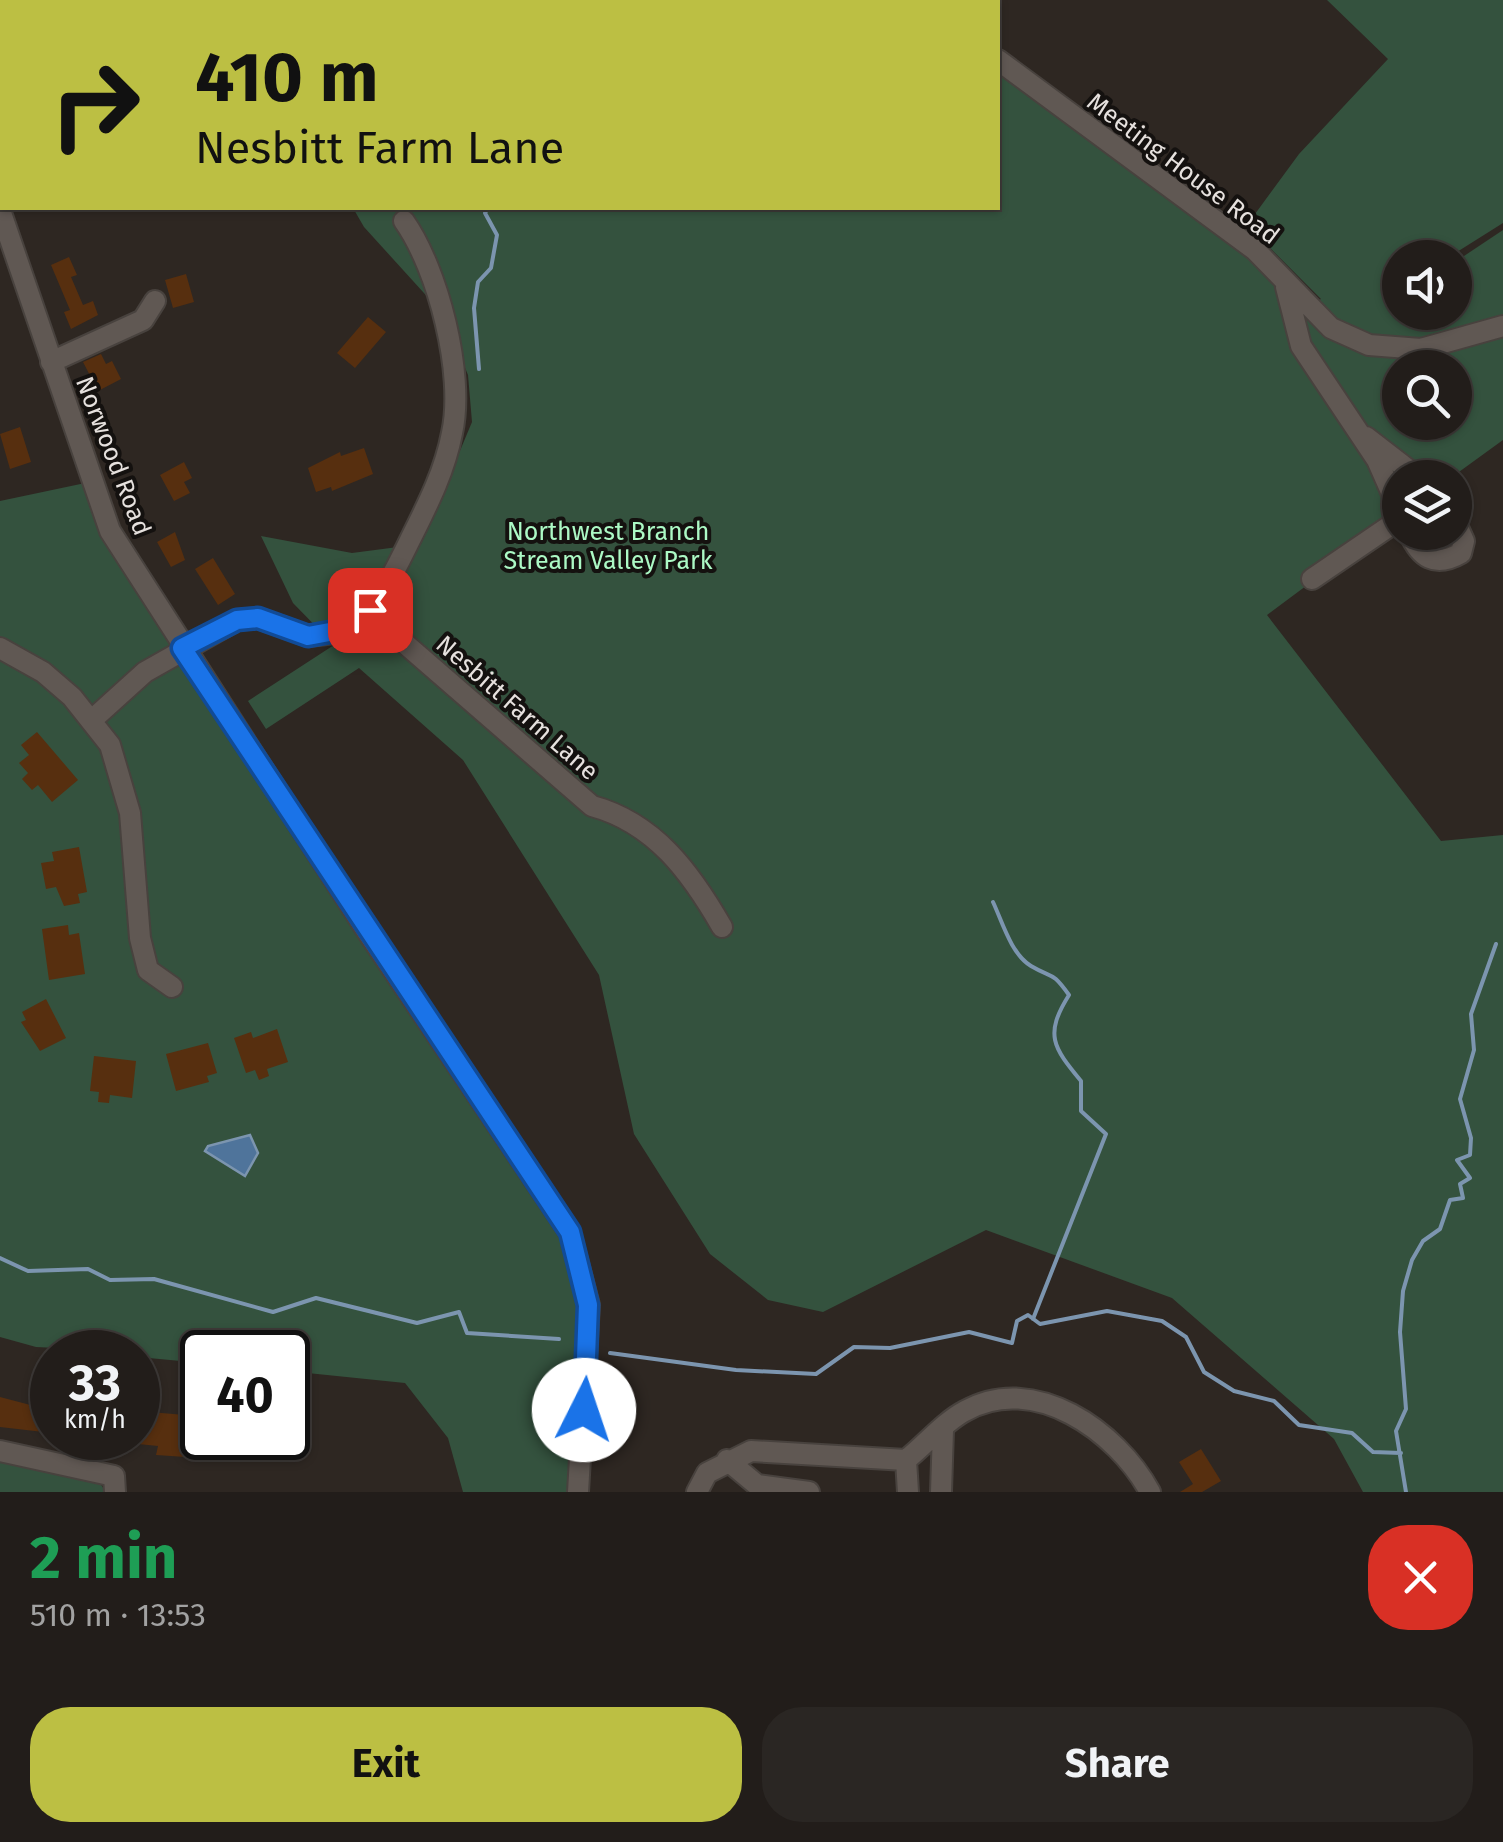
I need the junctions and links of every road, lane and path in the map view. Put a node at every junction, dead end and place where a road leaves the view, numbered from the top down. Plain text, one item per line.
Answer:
1 (1000, 61) edge
2 (0, 210) edge
3 (404, 220) dead end
4 (1286, 284) junction
5 (155, 301) dead end
6 (1503, 326) edge
7 (50, 362) junction
8 (1356, 430) junction
9 (1395, 460) edge
10 (1382, 472) edge
11 (1382, 529) edge
12 (1420, 550) edge
13 (1461, 550) edge
14 (1312, 579) dead end
15 (351, 628) junction
16 (0, 648) edge
17 (182, 648) junction
18 (94, 719) junction
19 (722, 927) dead end
20 (172, 987) dead end
21 (943, 1430) junction
22 (0, 1451) edge
23 (726, 1460) junction
24 (906, 1460) junction
25 (114, 1484) edge
26 (578, 1492) edge
27 (697, 1492) edge
28 (809, 1492) edge
29 (908, 1492) edge
30 (941, 1492) edge
31 (1150, 1492) edge

1 - 4 street, Meeting House Road
2 - 7 street, Norwood Road
3 - 15 street
4 - 6 street, Meeting House Road
4 - 8 street
5 - 7 street
7 - 17 street, Norwood Road
8 - 9 street
8 - 10 street
11 - 14 street
12 - 13 street
15 - 17 street, Nesbitt Farm Lane
15 - 19 street, Nesbitt Farm Lane
16 - 18 street
17 - 18 street, Nesbitt Farm Lane
17 - 26 street, Norwood Road
18 - 20 street
21 - 24 street
21 - 30 street
21 - 31 street
22 - 25 street
23 - 24 street
23 - 27 street
23 - 28 street
24 - 29 street

